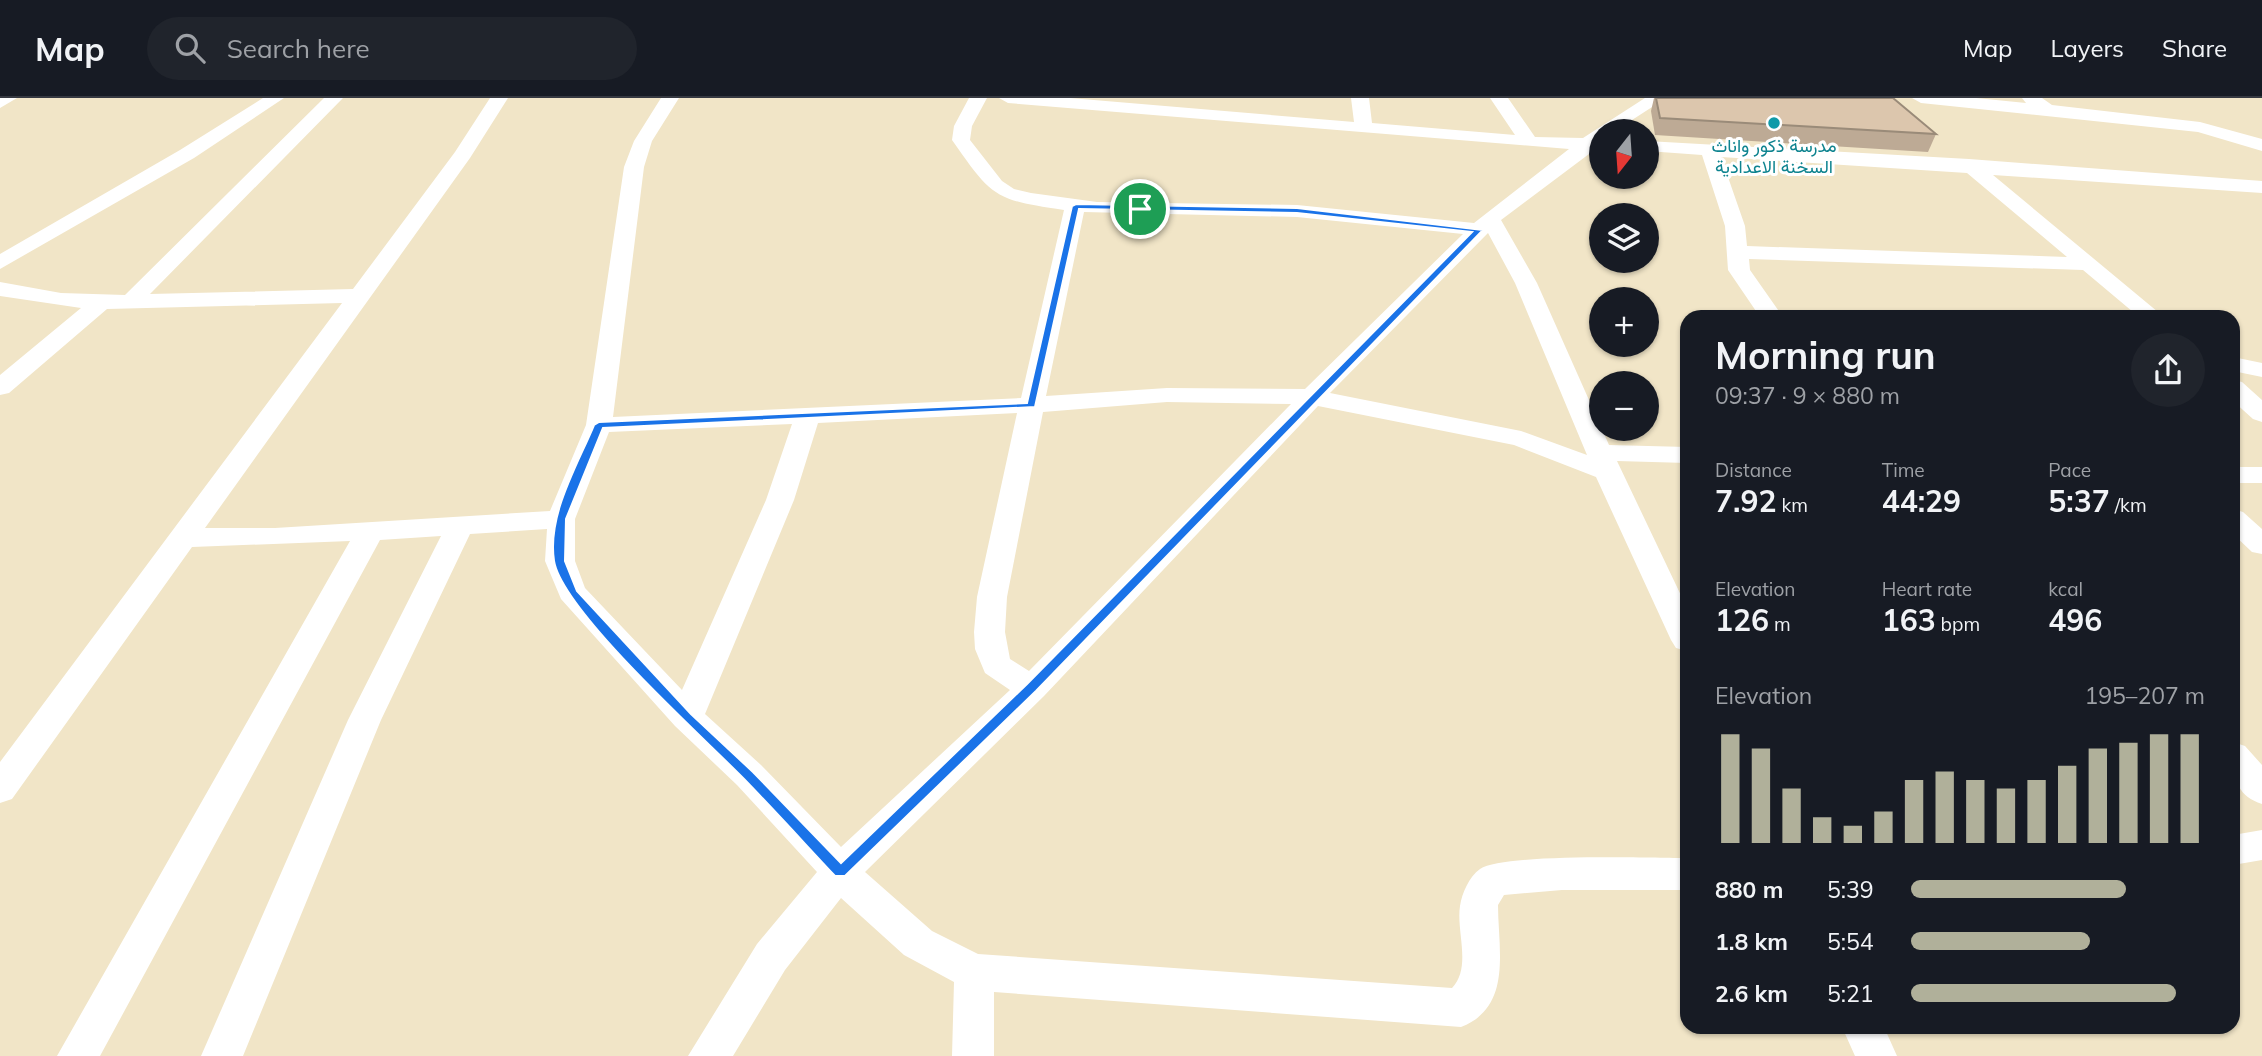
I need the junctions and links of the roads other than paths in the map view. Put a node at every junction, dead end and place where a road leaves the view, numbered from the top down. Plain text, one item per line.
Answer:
1 (8, 98) edge
2 (276, 98) edge
3 (334, 98) edge
4 (499, 98) edge
5 (670, 98) edge
6 (978, 98) edge
7 (1008, 98) edge
8 (1360, 98) edge
9 (1499, 98) edge
10 (1653, 98) edge
11 (1921, 98) edge
12 (2031, 98) edge
13 (1115, 102) edge
14 (0, 103) edge
15 (2047, 110) junction
16 (1624, 119) edge
17 (1438, 123) dead end
18 (1518, 126) junction
19 (1364, 127) junction
20 (1589, 135) edge
21 (1589, 137) edge
22 (1529, 142) junction
23 (1589, 144) edge
24 (2262, 145) edge
25 (1659, 146) edge
26 (1708, 148) junction
27 (1969, 165) junction
28 (2262, 187) edge
29 (1076, 206) junction
30 (1484, 224) junction
31 (1738, 252) junction
32 (0, 263) edge
33 (2089, 264) junction
34 (0, 289) edge
35 (357, 296) junction
36 (131, 301) junction
37 (101, 302) junction
38 (1767, 310) edge
39 (2145, 310) edge
40 (2240, 366) edge
41 (2262, 370) edge
42 (0, 388) edge
43 (2240, 394) edge
44 (1312, 397) junction
45 (1031, 405) junction
46 (2262, 414) edge
47 (807, 417) junction
48 (599, 425) junction
49 (1521, 439) junction
50 (1600, 455) junction
51 (1680, 455) edge
52 (2240, 475) edge
53 (2262, 475) edge
54 (561, 519) junction
55 (461, 524) junction
56 (2240, 525) edge
57 (370, 532) junction
58 (185, 538) junction
59 (2262, 545) edge
60 (1680, 625) edge
61 (1032, 688) junction
62 (687, 718) junction
63 (2240, 763) edge
64 (0, 789) edge
65 (2262, 790) edge
66 (2262, 845) edge
67 (2240, 849) edge
68 (840, 872) junction
69 (1680, 874) edge
70 (974, 972) junction
71 (1866, 1034) edge
72 (78, 1056) edge
73 (222, 1056) edge
74 (709, 1056) edge
75 (973, 1056) edge
76 (1876, 1056) edge

1 - 14 street
2 - 32 street
3 - 36 street
4 - 35 street
5 - 48 street
6 - 29 street
7 - 13 street
8 - 19 street
9 - 18 street
10 - 16 street
11 - 15 street
12 - 15 street
13 - 19 street
15 - 24 street
17 - 18 street
18 - 20 street
18 - 22 street
19 - 22 street
21 - 22 street
23 - 30 street
25 - 26 street
26 - 27 street
26 - 31 street
27 - 28 street
27 - 33 street
29 - 30 street
29 - 45 street
30 - 44 street
30 - 50 street
31 - 33 street
31 - 38 street
33 - 39 street
34 - 37 street
35 - 36 street
35 - 58 street
36 - 37 street
37 - 42 street
40 - 41 street
43 - 46 street
44 - 45 street
44 - 49 street
44 - 61 street
45 - 47 street
45 - 61 street
47 - 48 street
47 - 62 street
48 - 54 street
49 - 50 street
49 - 50 street
50 - 51 street
50 - 60 street
52 - 53 street
54 - 55 street
54 - 62 street
55 - 57 street
55 - 73 street
56 - 59 street
57 - 58 street
57 - 72 street
58 - 64 street
61 - 68 street
62 - 68 street
63 - 65 street
66 - 67 street
68 - 70 street
68 - 74 street
69 - 70 street
70 - 75 street
71 - 76 street

